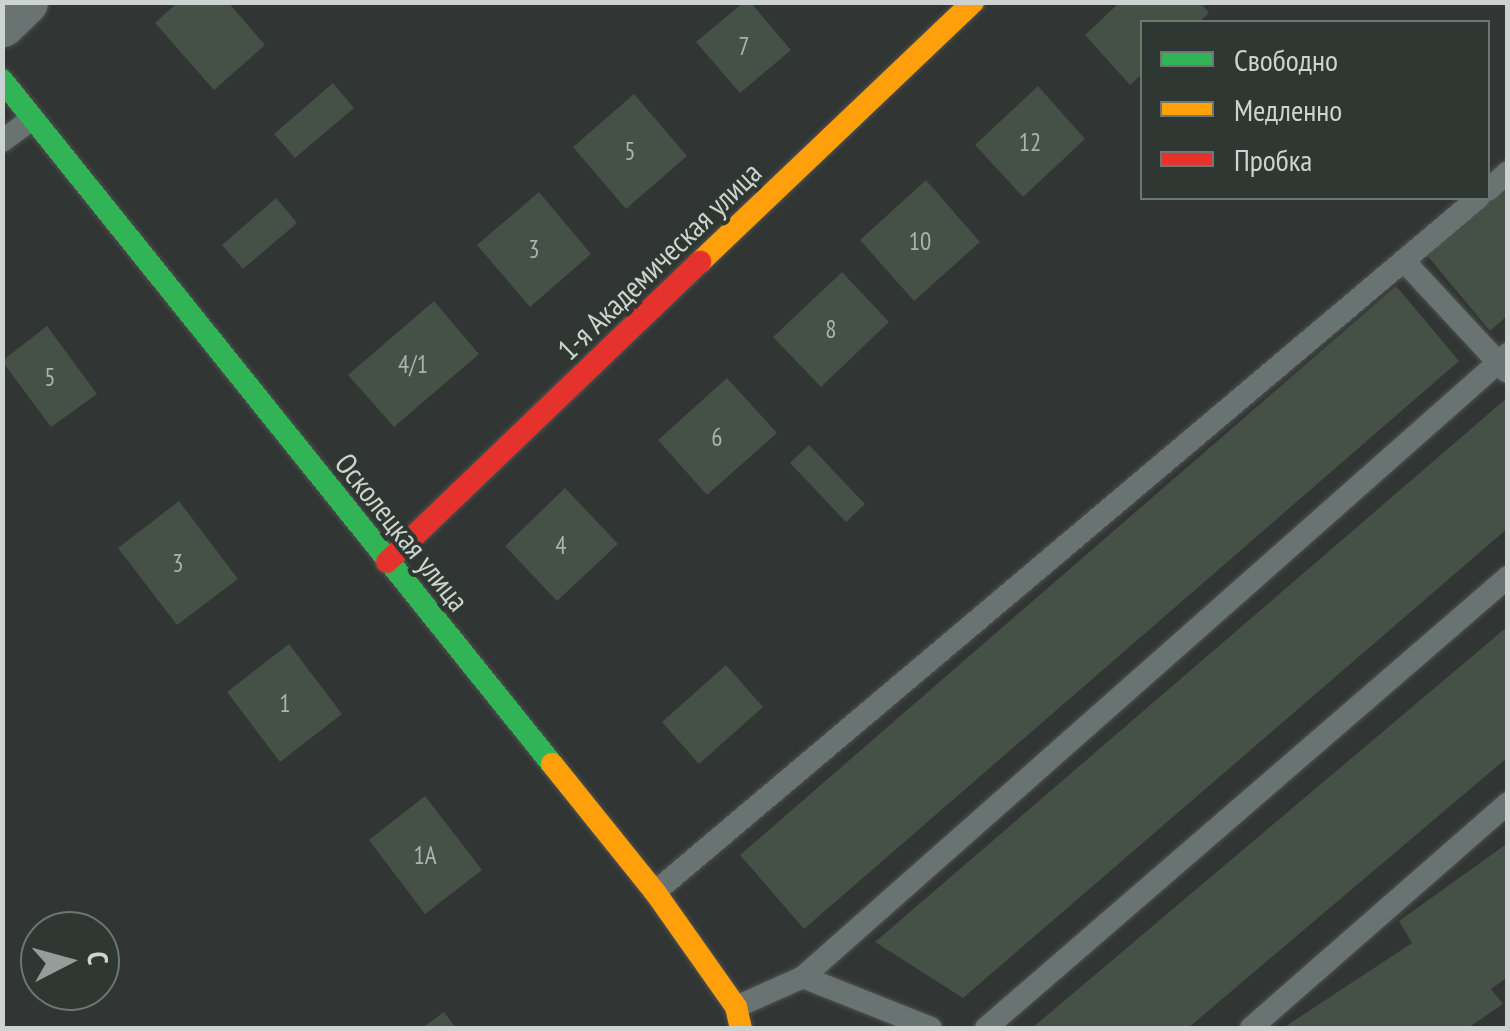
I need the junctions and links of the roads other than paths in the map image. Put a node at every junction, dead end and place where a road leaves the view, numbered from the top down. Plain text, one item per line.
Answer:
1 (25, 2) edge
2 (972, 2) edge
3 (2, 24) edge
4 (2, 80) edge
5 (32, 118) junction
6 (2, 141) edge
7 (1476, 200) edge
8 (1404, 261) junction
9 (1504, 363) edge
10 (387, 562) junction
11 (1508, 577) edge
12 (1508, 803) edge
13 (655, 892) junction
14 (803, 977) junction
15 (739, 1018) edge
16 (931, 1028) edge
17 (986, 1028) edge
18 (1251, 1028) edge

1 - 3 street
2 - 10 street, 1-я Академическая улица
4 - 5 street, Осколецкая улица
5 - 6 lane
5 - 10 street, Осколецкая улица
7 - 8 lane
8 - 9 lane
8 - 13 lane
9 - 14 lane
10 - 13 street, Осколецкая улица
11 - 17 lane
12 - 18 lane
13 - 15 street, Осколецкая улица
14 - 15 lane
14 - 16 lane

